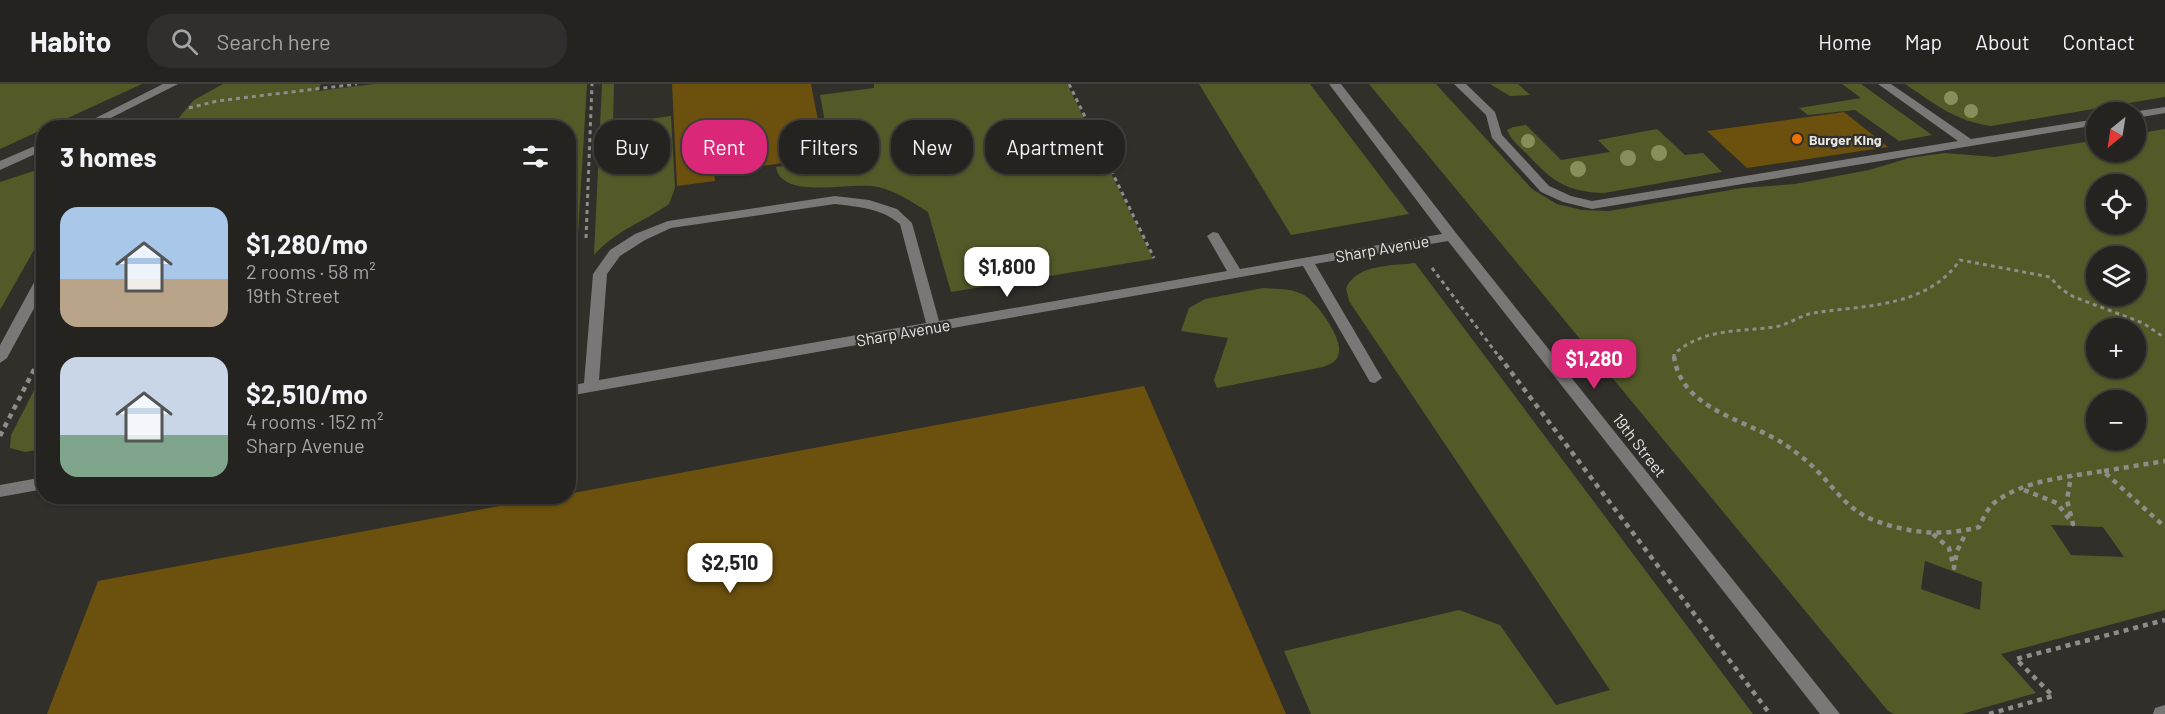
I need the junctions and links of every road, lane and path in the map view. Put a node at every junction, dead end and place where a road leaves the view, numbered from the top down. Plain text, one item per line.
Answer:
1 (172, 84) edge
2 (357, 84) edge
3 (592, 84) edge
4 (1069, 84) edge
5 (1335, 84) edge
6 (1460, 84) edge
7 (1884, 84) edge
8 (183, 110) dead end
9 (2165, 110) edge
10 (116, 111) junction
11 (2146, 113) edge
12 (97, 120) edge
13 (114, 120) edge
14 (2086, 124) edge
15 (1970, 144) junction
16 (36, 149) edge
17 (0, 166) edge
18 (1451, 236) junction
19 (1213, 237) dead end
20 (586, 242) dead end
21 (1413, 243) junction
22 (1307, 261) junction
23 (1144, 263) dead end
24 (1236, 274) junction
25 (36, 292) edge
26 (934, 327) junction
27 (2165, 338) edge
28 (0, 358) edge
29 (36, 366) edge
30 (1375, 378) dead end
31 (591, 387) junction
32 (576, 390) edge
33 (0, 436) edge
34 (2165, 461) edge
35 (2103, 471) junction
36 (2071, 476) junction
37 (36, 484) edge
38 (2022, 490) junction
39 (0, 491) edge
40 (2165, 527) edge
41 (1931, 532) junction
42 (1966, 532) junction
43 (2165, 620) edge
44 (1770, 714) edge
45 (1831, 714) edge
46 (1989, 714) edge

1 - 10 street
2 - 8 path
3 - 20 path
4 - 23 path
5 - 18 street, 19th Street
6 - 15 street
7 - 15 street
9 - 11 street
10 - 12 street
10 - 13 street
14 - 15 street
16 - 17 street
18 - 21 street, Sharp Avenue
18 - 45 street, 19th Street
19 - 24 street
21 - 22 street, Sharp Avenue
21 - 44 path
22 - 24 street, Sharp Avenue
22 - 30 street
24 - 26 street, Sharp Avenue
25 - 28 street
26 - 31 street, Sharp Avenue
26 - 31 street
27 - 41 path
29 - 33 path
31 - 32 street, Sharp Avenue
34 - 35 path
35 - 36 path
35 - 40 path
36 - 38 path
36 - 38 path
37 - 39 street
38 - 42 path
41 - 42 path
41 - 42 path
43 - 46 path

